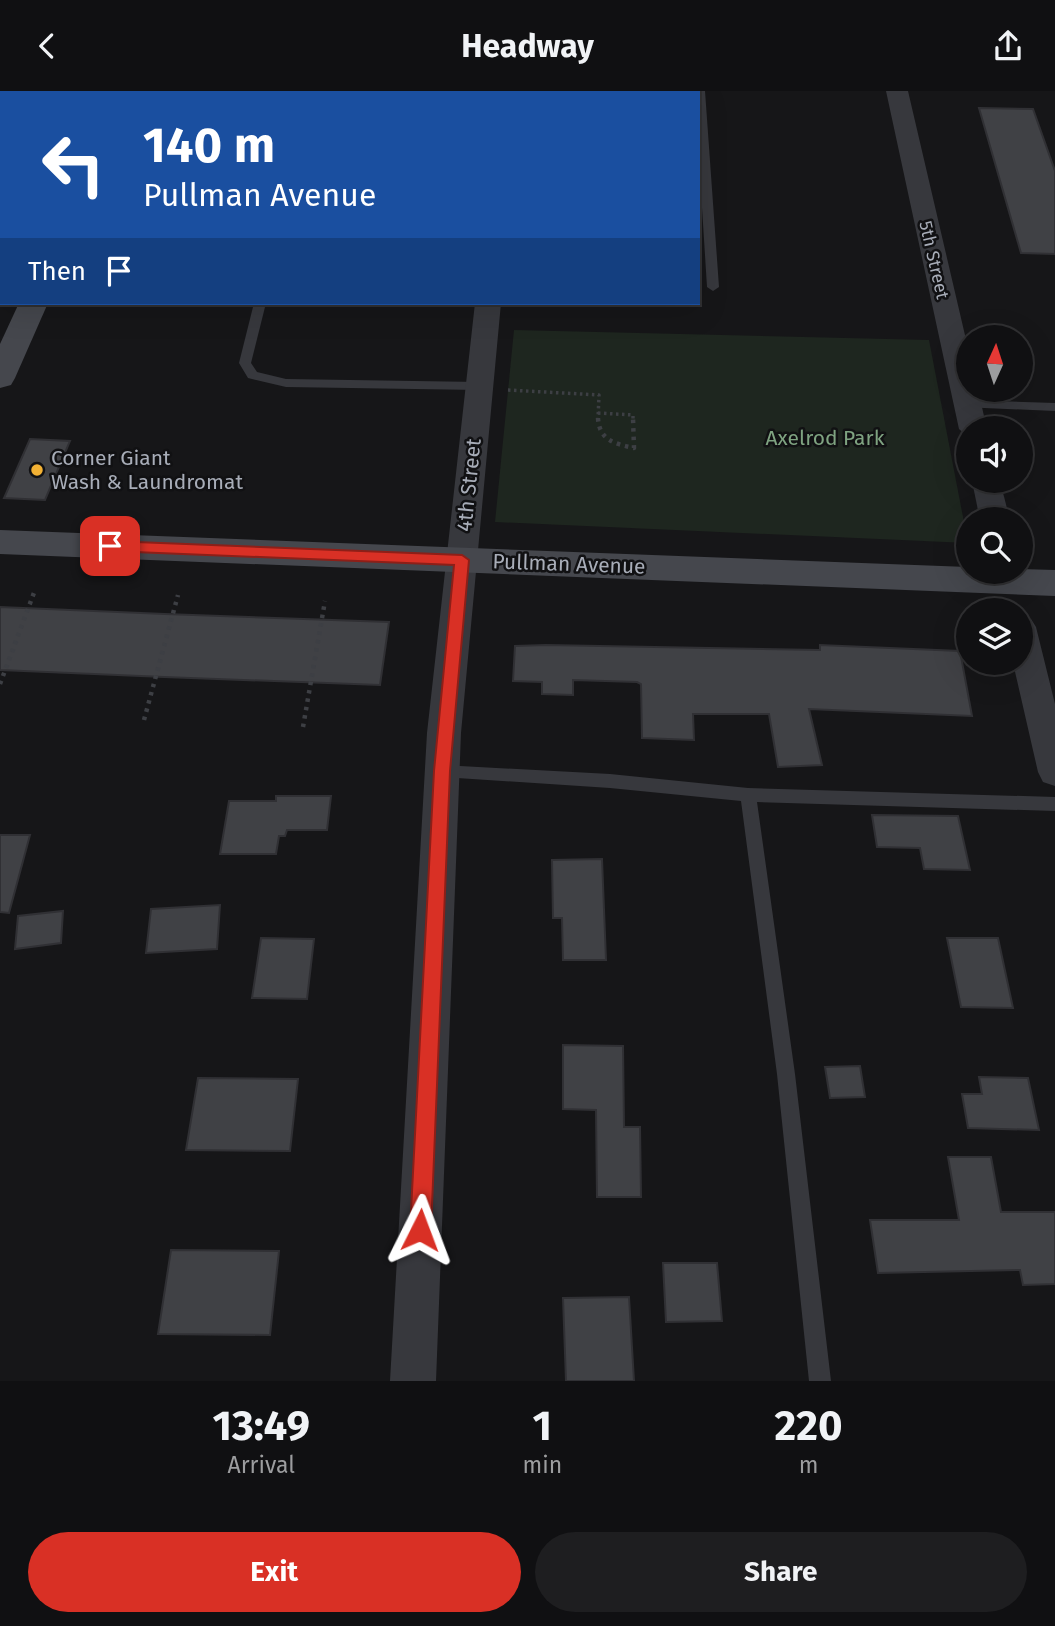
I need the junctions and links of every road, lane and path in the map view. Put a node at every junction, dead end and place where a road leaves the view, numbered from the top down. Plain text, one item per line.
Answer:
1 (897, 91) edge
2 (700, 105) edge
3 (713, 287) dead end
4 (32, 305) edge
5 (260, 305) edge
6 (488, 305) edge
7 (0, 378) edge
8 (479, 386) junction
9 (967, 404) junction
10 (1055, 407) edge
11 (598, 413) junction
12 (970, 416) edge
13 (0, 542) edge
14 (462, 560) junction
15 (1055, 583) edge
16 (1011, 588) edge
17 (35, 590) dead end
18 (178, 595) dead end
19 (325, 601) dead end
20 (1032, 675) edge
21 (0, 684) edge
22 (144, 720) dead end
23 (303, 727) dead end
24 (442, 771) junction
25 (1055, 772) edge
26 (748, 795) junction
27 (1055, 804) edge
28 (413, 1381) edge
29 (820, 1381) edge

1 - 9 street, 5th Street
2 - 3 lane
4 - 7 street
5 - 8 lane
6 - 8 street, 4th Street
8 - 11 path
8 - 14 street, 4th Street
9 - 10 lane
9 - 12 street, 5th Street
11 - 11 path
13 - 14 street, Pullman Avenue
14 - 16 street, Pullman Avenue
14 - 24 street, 4th Street
15 - 16 street, Pullman Avenue
17 - 21 path
18 - 22 path
19 - 23 path
20 - 25 street
24 - 26 lane
24 - 28 street, 4th Street
26 - 27 lane
26 - 29 lane

